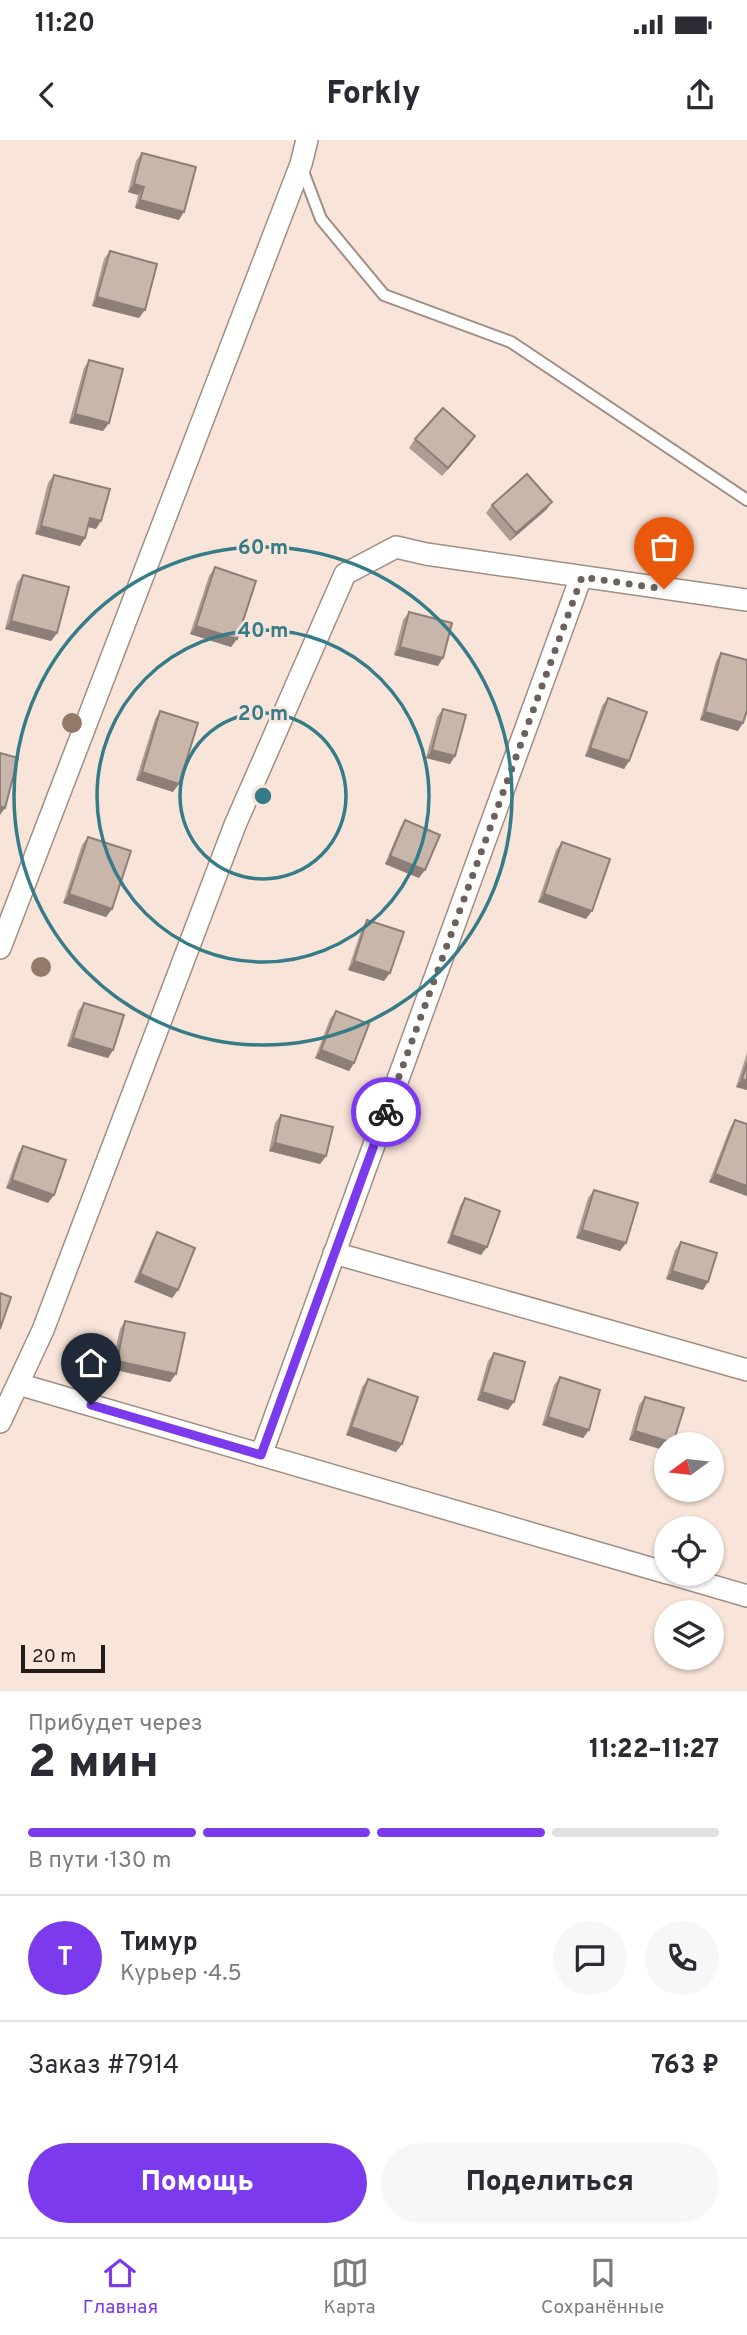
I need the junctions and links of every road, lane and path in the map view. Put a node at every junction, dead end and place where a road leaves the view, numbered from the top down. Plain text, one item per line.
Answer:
1 (307, 140) edge
2 (301, 164) junction
3 (747, 500) edge
4 (582, 577) junction
5 (747, 600) edge
6 (0, 948) edge
7 (334, 1253) junction
8 (746, 1367) edge
9 (18, 1384) junction
10 (0, 1422) edge
11 (261, 1455) junction
12 (654, 1569) edge
13 (712, 1586) edge
14 (747, 1596) edge

1 - 2 street
2 - 3 lane
2 - 6 street
4 - 5 street
4 - 7 street
4 - 9 street
7 - 8 street
7 - 11 street
9 - 10 street
9 - 11 street
11 - 12 street
13 - 14 street

